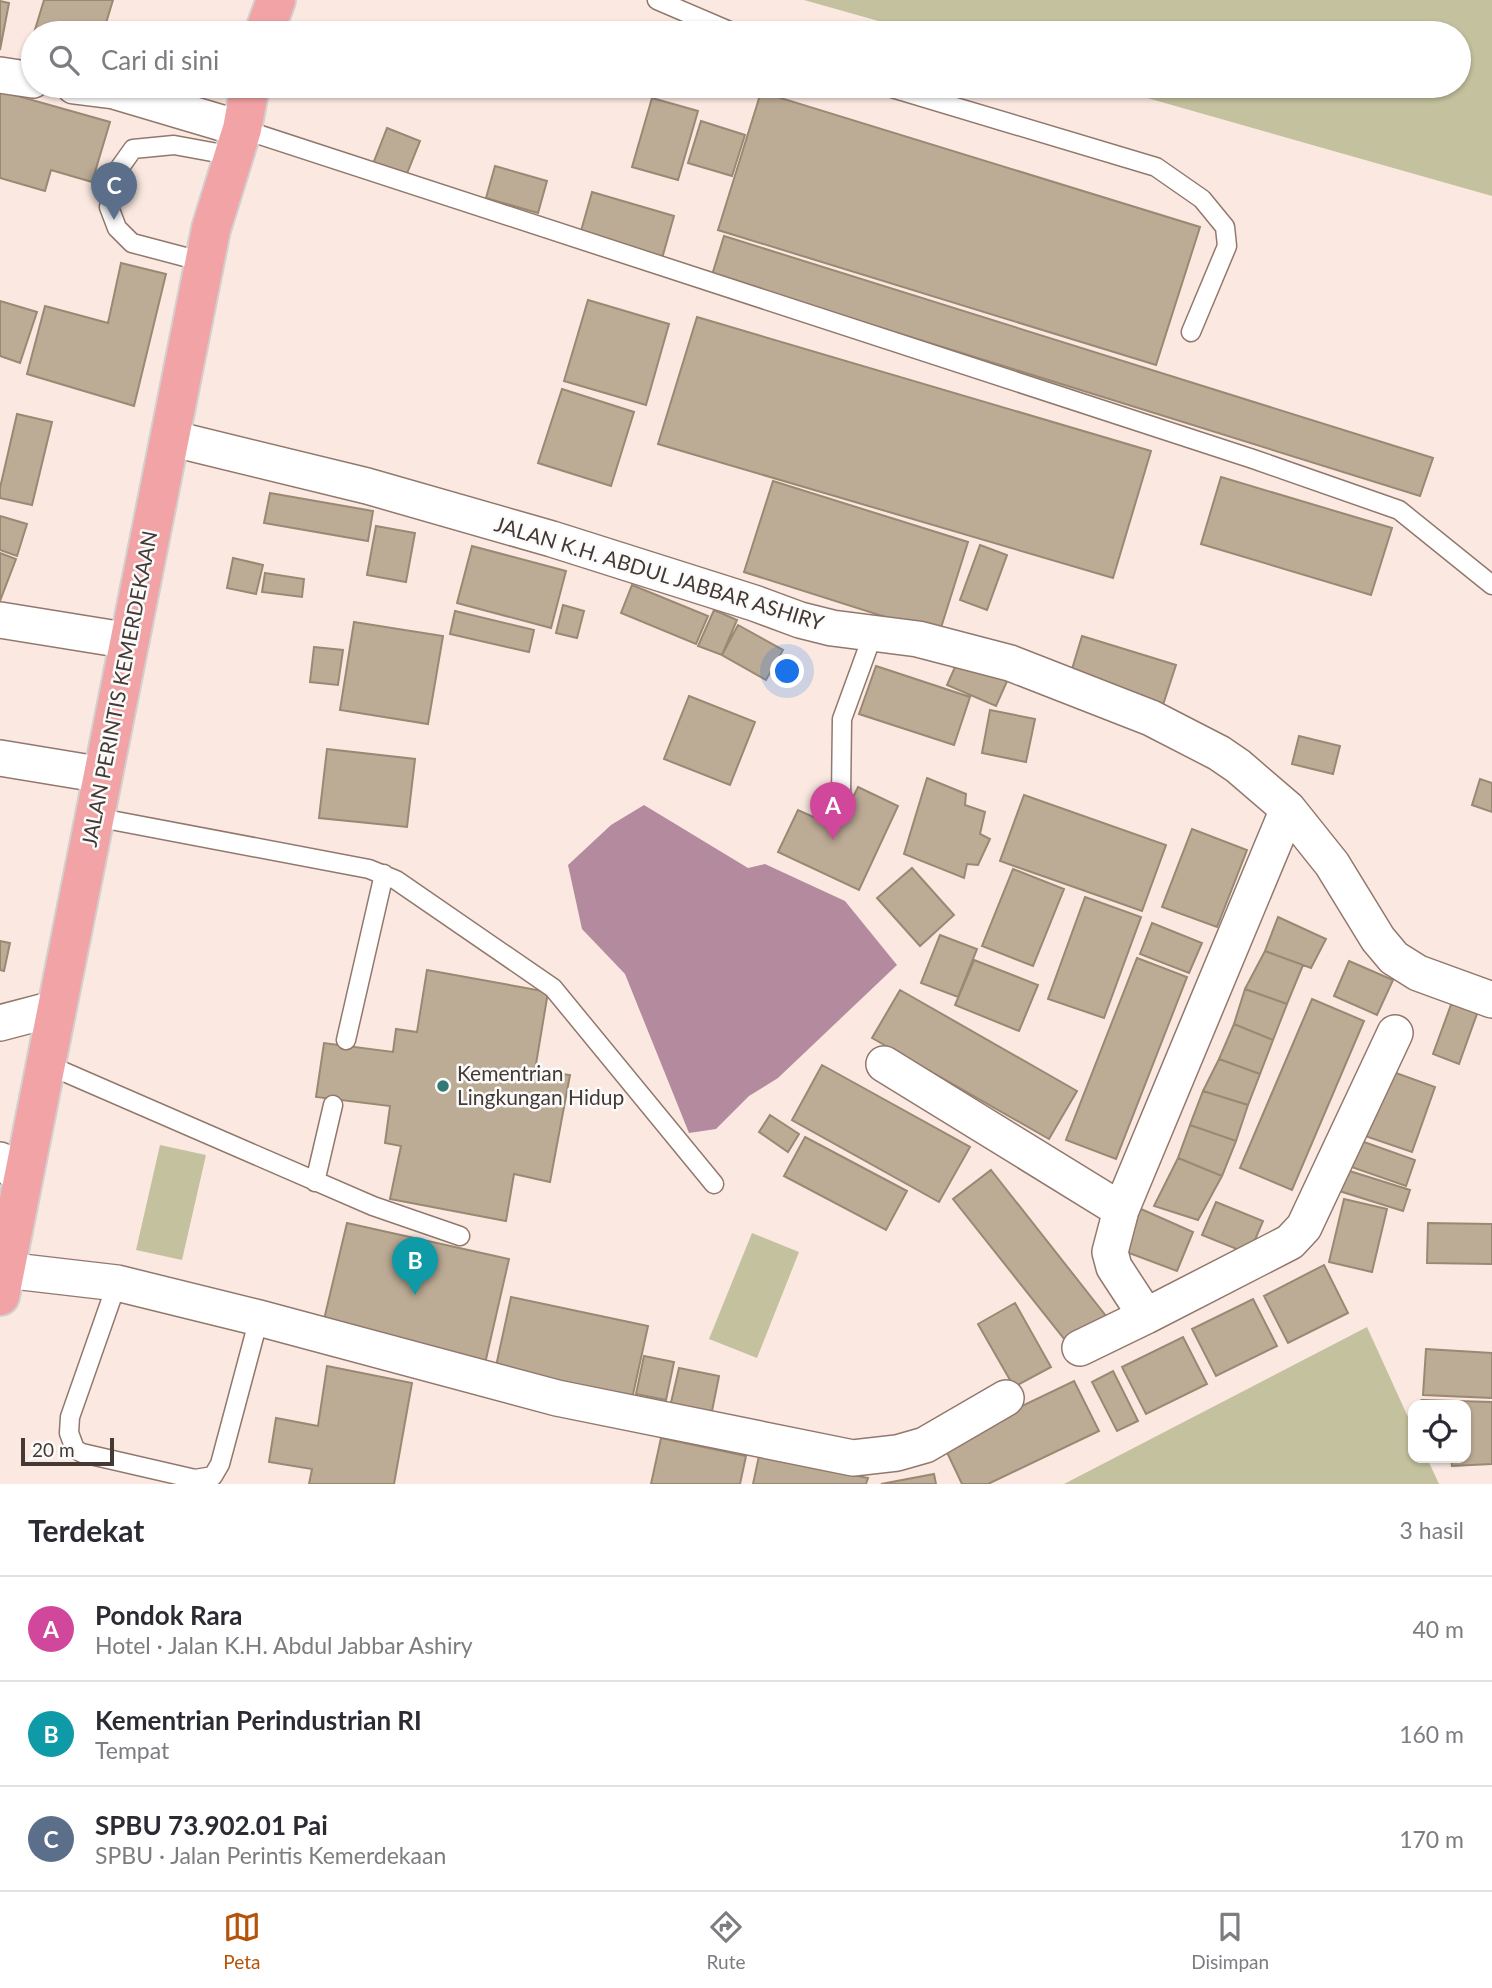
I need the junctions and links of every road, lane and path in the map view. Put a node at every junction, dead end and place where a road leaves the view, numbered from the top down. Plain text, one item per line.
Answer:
1 (276, 0) edge
2 (657, 0) edge
3 (268, 21) edge
4 (706, 21) edge
5 (0, 75) edge
6 (21, 78) edge
7 (131, 98) edge
8 (247, 98) edge
9 (925, 98) edge
10 (238, 143) junction
11 (204, 262) junction
12 (1191, 332) dead end
13 (170, 438) junction
14 (1492, 586) edge
15 (0, 620) edge
16 (873, 634) junction
17 (130, 641) junction
18 (0, 758) edge
19 (103, 775) junction
20 (841, 798) dead end
21 (1287, 809) junction
22 (95, 817) junction
23 (384, 874) junction
24 (1491, 1004) edge
25 (57, 1007) junction
26 (0, 1023) edge
27 (1395, 1033) dead end
28 (346, 1040) dead end
29 (46, 1064) junction
30 (884, 1064) dead end
31 (333, 1105) dead end
32 (12, 1169) edge
33 (315, 1182) junction
34 (714, 1184) dead end
35 (1121, 1210) junction
36 (460, 1236) dead end
37 (3, 1283) edge
38 (117, 1283) junction
39 (1146, 1316) junction
40 (259, 1318) junction
41 (1080, 1348) dead end
42 (1006, 1398) dead end

1 - 3 highway
2 - 4 lane
5 - 6 street
7 - 10 street
8 - 10 highway, JALAN PERINTIS KEMERDEKAAN
9 - 12 lane
10 - 11 highway, JALAN PERINTIS KEMERDEKAAN
10 - 11 lane
10 - 14 lane
11 - 13 highway, JALAN PERINTIS KEMERDEKAAN
13 - 16 street, JALAN K.H. ABDUL JABBAR ASHIRY
13 - 17 highway, JALAN PERINTIS KEMERDEKAAN
15 - 17 street
16 - 20 lane
16 - 21 street, JALAN K.H. ABDUL JABBAR ASHIRY
17 - 19 highway, JALAN PERINTIS KEMERDEKAAN
18 - 19 street
19 - 22 highway, JALAN PERINTIS KEMERDEKAAN
21 - 24 street, JALAN K.H. ABDUL JABBAR ASHIRY
21 - 35 street
22 - 23 lane
22 - 25 highway, JALAN PERINTIS KEMERDEKAAN
23 - 28 lane
23 - 34 lane
25 - 26 street
25 - 29 highway, JALAN PERINTIS KEMERDEKAAN
27 - 39 street
29 - 32 highway, JALAN PERINTIS KEMERDEKAAN
29 - 33 lane
30 - 35 street
31 - 33 lane
32 - 37 highway, JALAN PERINTIS KEMERDEKAAN
33 - 36 lane
35 - 39 street
37 - 38 street
38 - 40 street
38 - 40 lane
39 - 41 street
40 - 42 street

